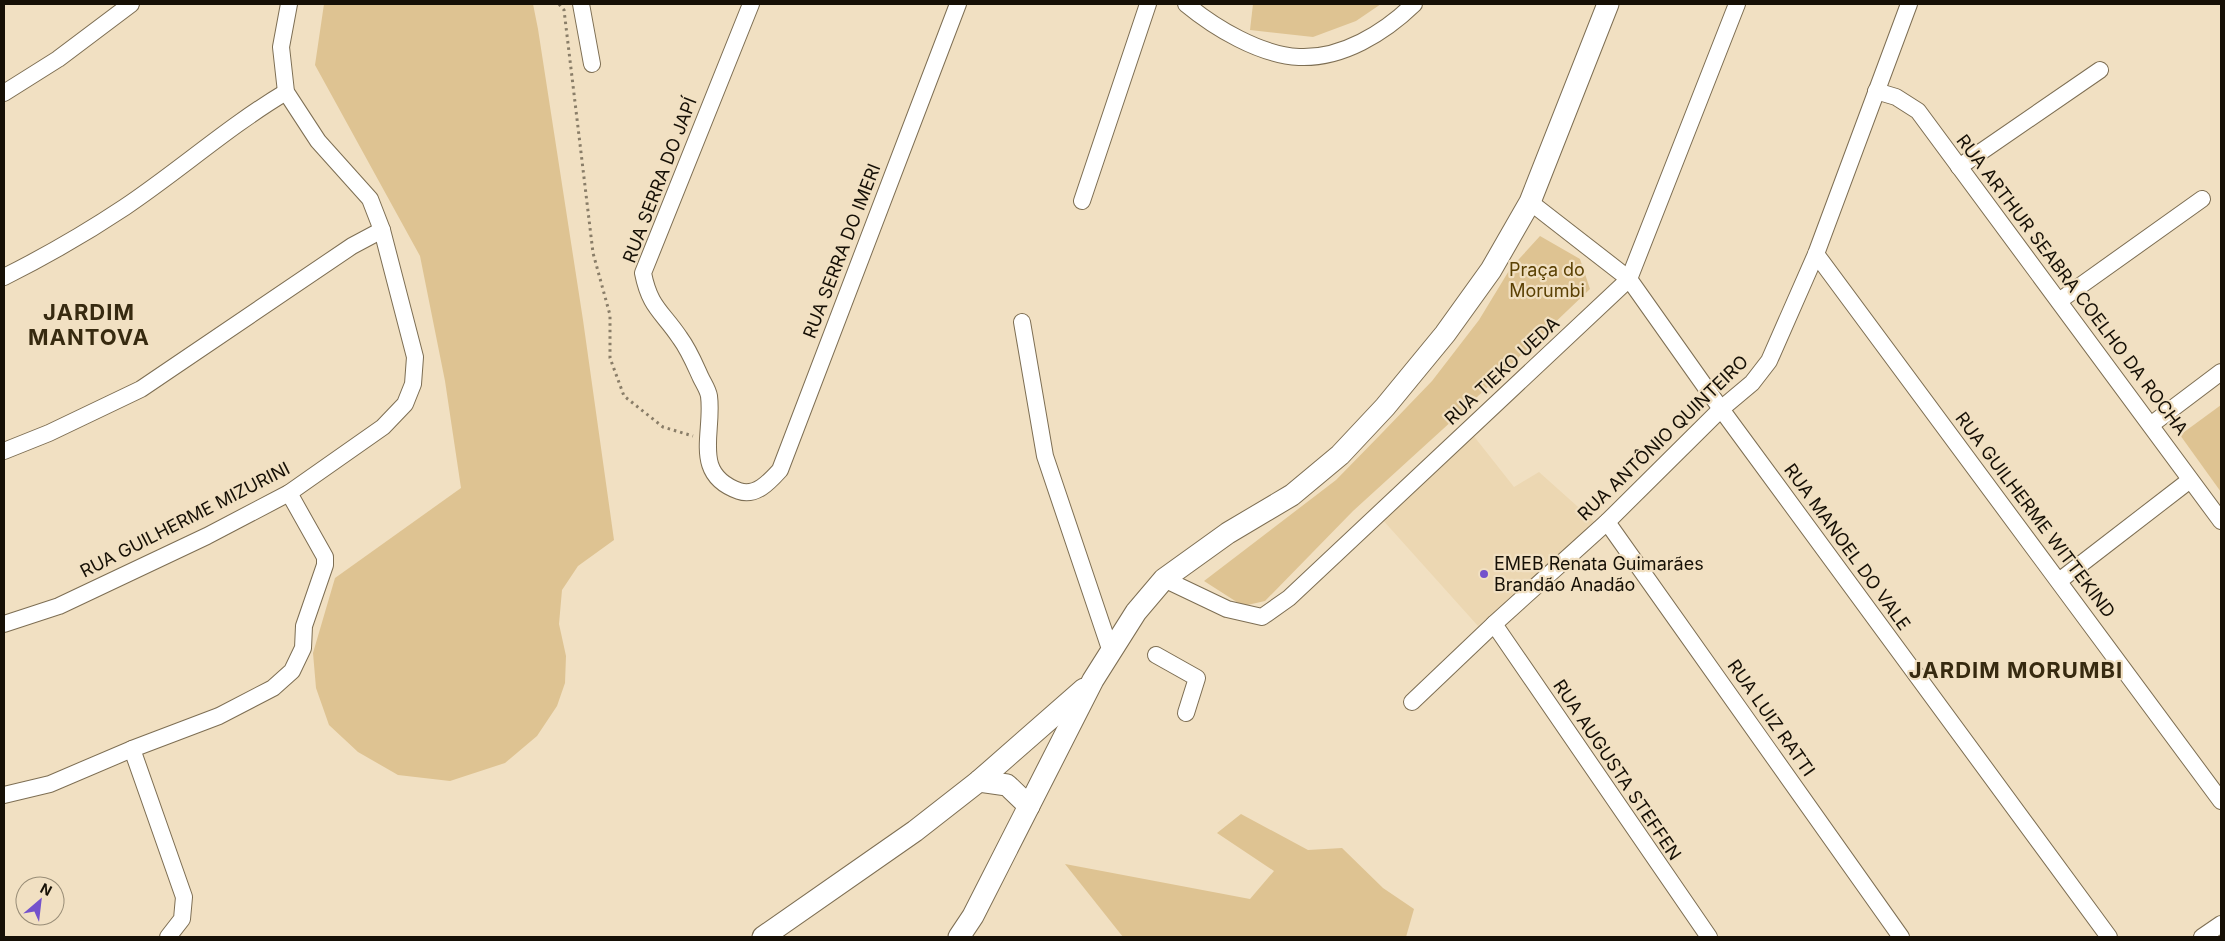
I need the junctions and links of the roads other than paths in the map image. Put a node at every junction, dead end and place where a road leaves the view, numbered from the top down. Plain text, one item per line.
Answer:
1 (131, 4) edge
2 (289, 4) edge
3 (581, 4) edge
4 (751, 4) edge
5 (958, 4) edge
6 (1148, 4) edge
7 (1186, 4) edge
8 (1414, 4) edge
9 (1608, 4) edge
10 (1737, 4) edge
11 (1909, 4) edge
12 (592, 64) dead end
13 (2100, 70) dead end
14 (1876, 91) junction
15 (286, 92) junction
16 (4, 93) edge
17 (1959, 167) junction
18 (2202, 200) dead end
19 (1082, 201) dead end
20 (1530, 202) junction
21 (382, 230) junction
22 (1816, 254) junction
23 (4, 277) edge
24 (1629, 279) junction
25 (2059, 301) junction
26 (1022, 322) dead end
27 (2221, 372) edge
28 (1721, 409) junction
29 (2152, 424) junction
30 (4, 451) edge
31 (2190, 480) junction
32 (289, 492) junction
33 (742, 492) joint
34 (2220, 517) edge
35 (1607, 522) junction
36 (1164, 579) junction
37 (2059, 581) junction
38 (4, 624) edge
39 (1494, 624) junction
40 (1111, 652) junction
41 (1156, 656) dead end
42 (1093, 680) junction
43 (1412, 702) dead end
44 (1186, 713) dead end
45 (132, 749) junction
46 (979, 781) junction
47 (4, 795) edge
48 (2221, 801) edge
49 (1029, 806) junction
50 (2221, 924) edge
51 (168, 937) edge
52 (763, 937) edge
53 (959, 937) edge
54 (1708, 937) edge
55 (1901, 937) edge
56 (2109, 937) edge
57 (2202, 937) edge

1 - 16 street
2 - 15 street, RUA GUILHERME MIZURINI
3 - 12 street
4 - 33 street, RUA SERRA DO JAPÍ
5 - 33 street, RUA SERRA DO IMERI
6 - 19 street
7 - 8 street
9 - 20 main road
10 - 24 street, RUA TIEKO UEDA
11 - 14 street, RUA ANTÔNIO QUINTEIRO
13 - 17 street
14 - 17 street, RUA ARTHUR SEABRA COELHO DA ROCHA
14 - 22 street, RUA ANTÔNIO QUINTEIRO
15 - 21 street, RUA GUILHERME MIZURINI
15 - 23 street
17 - 25 street, RUA ARTHUR SEABRA COELHO DA ROCHA
18 - 25 street
20 - 24 street, RUA MANOEL DO VALE
20 - 36 main road
21 - 30 street
21 - 32 street, RUA GUILHERME MIZURINI
22 - 28 street, RUA ANTÔNIO QUINTEIRO
22 - 37 street, RUA GUILHERME WITTEKIND
24 - 28 street, RUA MANOEL DO VALE
24 - 36 street, RUA TIEKO UEDA
25 - 29 street, RUA ARTHUR SEABRA COELHO DA ROCHA
26 - 40 street
27 - 29 street
28 - 35 street, RUA ANTÔNIO QUINTEIRO
28 - 56 street, RUA MANOEL DO VALE
29 - 31 street, RUA ARTHUR SEABRA COELHO DA ROCHA
31 - 34 street, RUA ARTHUR SEABRA COELHO DA ROCHA
31 - 37 street
32 - 38 street, RUA GUILHERME MIZURINI
32 - 45 street
35 - 39 street, RUA ANTÔNIO QUINTEIRO
35 - 55 street, RUA LUIZ RATTI
36 - 40 main road
37 - 48 street, RUA GUILHERME WITTEKIND
39 - 43 street, RUA ANTÔNIO QUINTEIRO
39 - 54 street, RUA AUGUSTA STEFFEN
40 - 42 main road
41 - 44 street
42 - 46 main road
42 - 49 main road
45 - 47 street
45 - 51 street
46 - 49 main road
46 - 52 main road
49 - 53 main road
50 - 57 street

